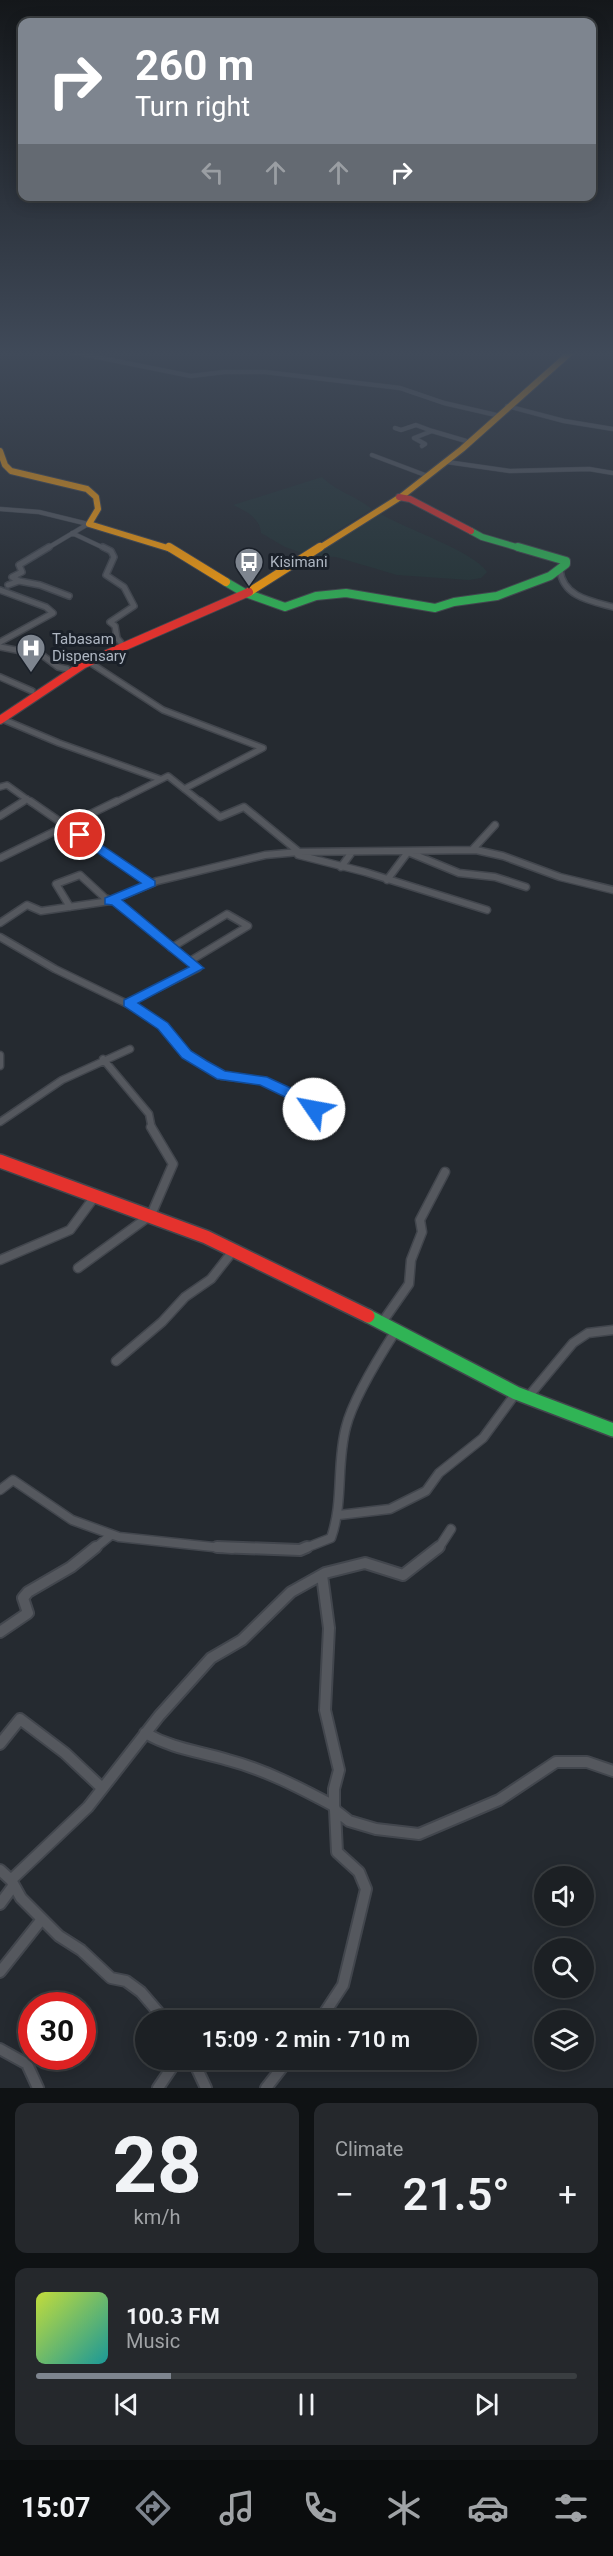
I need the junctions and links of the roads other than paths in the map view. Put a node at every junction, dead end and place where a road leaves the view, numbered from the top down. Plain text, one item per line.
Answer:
1 (457, 448) edge
2 (462, 448) edge
3 (0, 451) edge
4 (372, 455) dead end
5 (447, 462) junction
6 (613, 473) edge
7 (425, 475) junction
8 (399, 498) junction
9 (0, 509) edge
10 (378, 509) junction
11 (88, 524) junction
12 (72, 533) junction
13 (560, 570) junction
14 (1, 580) edge
15 (19, 581) junction
16 (8, 585) junction
17 (0, 589) edge
18 (246, 592) junction
19 (69, 596) dead end
20 (613, 607) edge
21 (122, 644) junction
22 (0, 645) edge
23 (87, 661) junction
24 (67, 669) junction
25 (0, 676) edge
26 (32, 691) junction
27 (1, 718) edge
28 (160, 779) junction
29 (0, 787) edge
30 (184, 789) junction
31 (27, 799) junction
32 (0, 816) edge
33 (66, 825) junction
34 (495, 825) dead end
35 (472, 849) junction
36 (299, 852) junction
37 (352, 852) junction
38 (408, 852) junction
39 (0, 858) edge
40 (341, 867) junction
41 (387, 879) junction
42 (150, 884) junction
43 (526, 887) dead end
44 (613, 890) edge
45 (110, 901) junction
46 (70, 907) junction
47 (488, 910) dead end
48 (0, 922) edge
49 (0, 937) edge
50 (171, 948) junction
51 (190, 961) junction
52 (128, 1003) junction
53 (130, 1049) dead end
54 (0, 1055) edge
55 (103, 1059) junction
56 (0, 1066) edge
57 (314, 1109) dead end
58 (0, 1122) edge
59 (0, 1161) edge
60 (445, 1172) dead end
61 (93, 1199) junction
62 (151, 1215) junction
63 (233, 1251) junction
64 (0, 1260) edge
65 (78, 1268) dead end
66 (381, 1324) junction
67 (613, 1330) edge
68 (395, 1332) junction
69 (116, 1361) dead end
70 (516, 1393) junction
71 (528, 1397) junction
72 (613, 1430) edge
73 (0, 1490) edge
74 (339, 1515) junction
75 (452, 1529) dead end
76 (111, 1535) junction
77 (322, 1575) junction
78 (0, 1632) edge
79 (145, 1733) junction
80 (0, 1744) edge
81 (613, 1771) edge
82 (101, 1787) junction
83 (335, 1808) junction
84 (0, 1870) edge
85 (12, 1883) junction
86 (0, 1904) edge
87 (42, 1918) junction
88 (0, 1972) edge
89 (156, 2010) edge
90 (327, 2010) edge
91 (0, 2049) edge
92 (170, 2070) edge
93 (198, 2070) edge
94 (280, 2070) edge
95 (38, 2088) edge
96 (158, 2088) edge
97 (206, 2088) edge
98 (266, 2088) edge

1 - 7 main road
2 - 5 main road
3 - 11 main road
4 - 7 street
5 - 6 street
5 - 8 main road
7 - 10 main road
8 - 10 main road
8 - 13 main road
9 - 11 street
10 - 18 main road
11 - 12 street
11 - 18 main road
12 - 15 street
12 - 21 street
13 - 18 main road
13 - 20 street
14 - 16 street
15 - 16 street
15 - 19 street
16 - 17 street
17 - 22 street
18 - 21 main road
18 - 23 main road
21 - 23 main road
22 - 24 street
23 - 24 main road
23 - 27 main road
23 - 30 street
24 - 26 main road
25 - 26 street
26 - 27 main road
27 - 28 street
28 - 30 street
28 - 33 street
29 - 31 street
30 - 36 street
31 - 32 street
31 - 33 street
33 - 39 street
33 - 42 street
34 - 35 street
35 - 38 street
35 - 44 street
36 - 37 street
36 - 40 street
36 - 42 street
37 - 38 street
37 - 40 street
38 - 41 street
38 - 43 street
40 - 41 street
41 - 47 street
42 - 45 street
45 - 46 street
45 - 46 street
45 - 50 street
46 - 48 street
49 - 52 street
50 - 51 street
50 - 51 street
51 - 52 street
52 - 57 street
53 - 55 street
54 - 56 street
55 - 58 street
55 - 62 street
59 - 61 main road
60 - 66 street
61 - 62 main road
61 - 64 street
62 - 63 main road
62 - 65 street
63 - 66 main road
63 - 69 street
66 - 68 main road
67 - 71 street
68 - 70 main road
68 - 74 street
70 - 71 main road
70 - 74 street
71 - 72 main road
73 - 76 street
74 - 76 street
75 - 77 street
76 - 78 street
77 - 79 street
77 - 83 street
79 - 82 street
79 - 83 street
80 - 82 street
81 - 83 street
82 - 85 street
83 - 90 street
84 - 85 street
85 - 86 street
85 - 87 street
87 - 88 street
87 - 89 street
91 - 95 street
92 - 96 street
93 - 97 street
94 - 98 street

